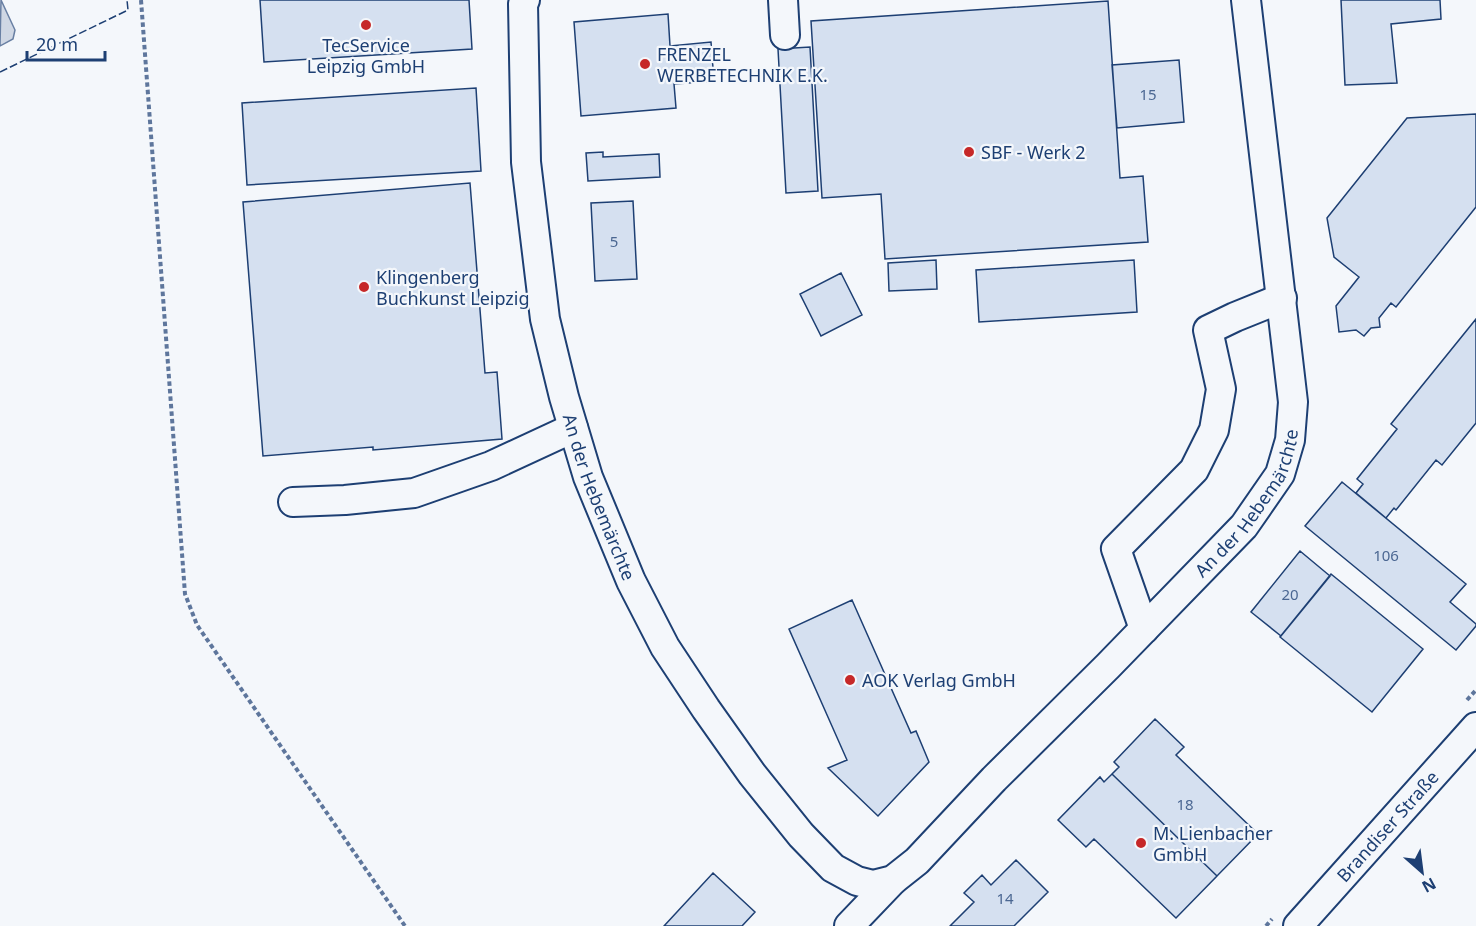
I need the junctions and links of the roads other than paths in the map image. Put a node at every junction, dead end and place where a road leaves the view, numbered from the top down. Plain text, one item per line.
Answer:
1 (525, 0) edge
2 (783, 0) edge
3 (1246, 0) edge
4 (785, 35) dead end
5 (1282, 298) junction
6 (573, 428) junction
7 (293, 502) dead end
8 (1144, 629) junction
9 (1476, 727) edge
10 (893, 880) junction
11 (849, 926) edge
12 (1298, 926) edge

1 - 6 street, An der Hebemärchte
2 - 4 street
3 - 5 street, An der Hebemärchte
5 - 8 street, An der Hebemärchte
5 - 8 street
6 - 7 street
6 - 10 street, An der Hebemärchte
8 - 10 street, An der Hebemärchte
9 - 12 street, Brandiser Straße
10 - 11 street, An der Hebemärchte

